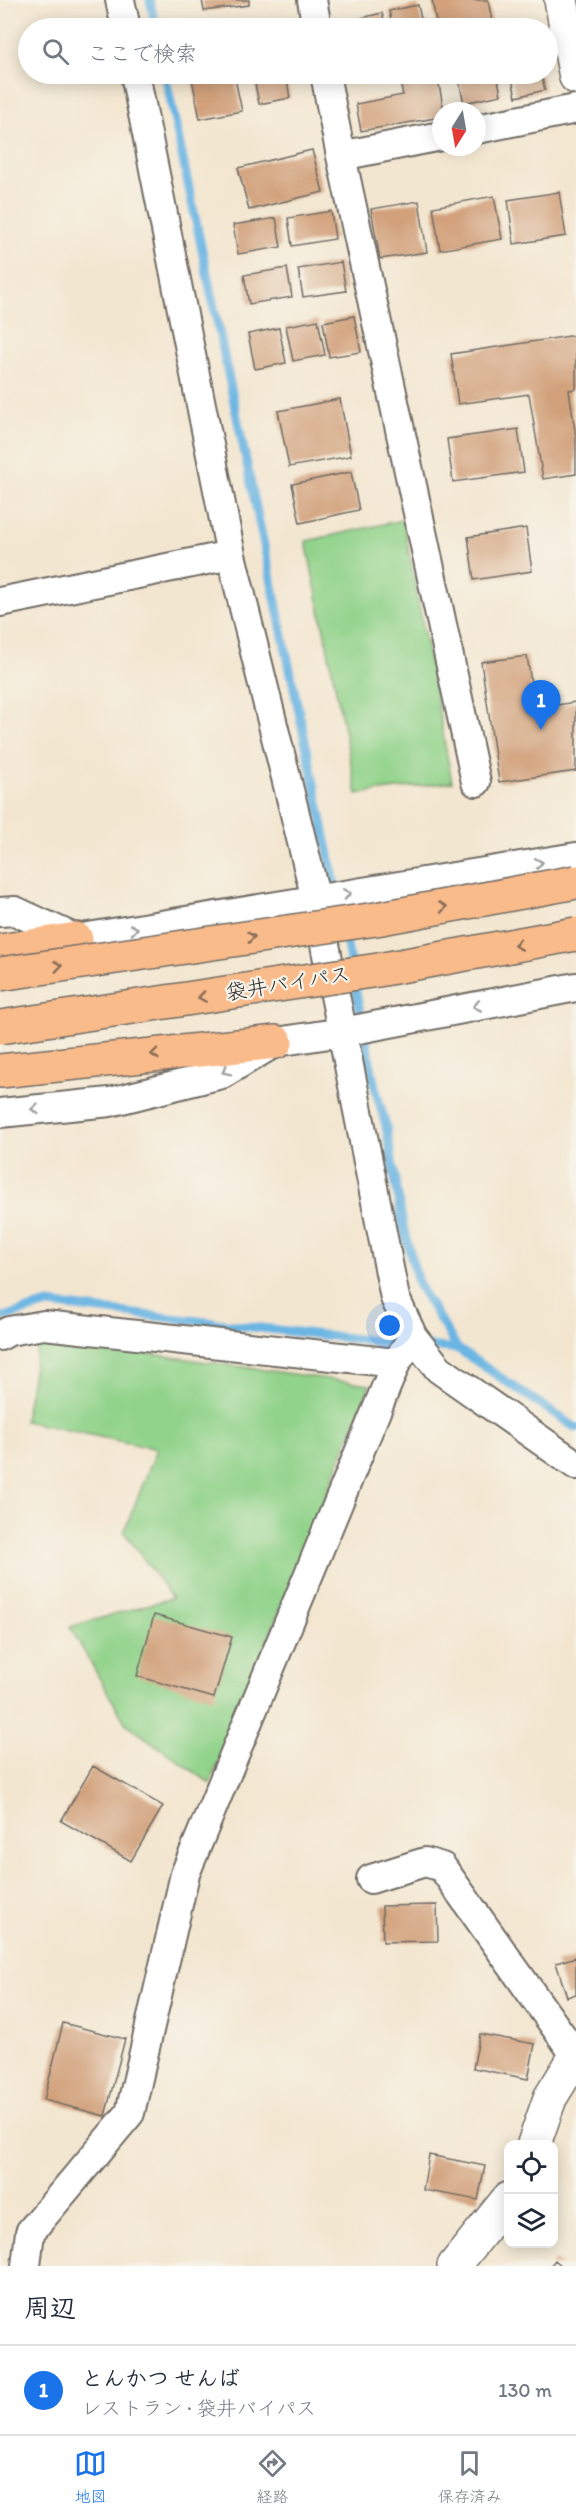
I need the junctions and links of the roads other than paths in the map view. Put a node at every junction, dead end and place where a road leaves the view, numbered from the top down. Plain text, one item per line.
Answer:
1 (120, 0) edge
2 (312, 0) edge
3 (561, 0) edge
4 (124, 18) edge
5 (315, 18) edge
6 (576, 77) edge
7 (137, 84) edge
8 (328, 84) edge
9 (576, 109) edge
10 (486, 127) edge
11 (432, 138) edge
12 (341, 156) junction
13 (231, 555) junction
14 (0, 602) edge
15 (476, 782) dead end
16 (576, 857) edge
17 (576, 882) edge
18 (316, 899) junction
19 (0, 912) edge
20 (576, 934) edge
21 (76, 939) junction
22 (0, 951) edge
23 (0, 974) edge
24 (576, 987) edge
25 (0, 1027) edge
26 (344, 1032) junction
27 (276, 1042) junction
28 (0, 1071) edge
29 (0, 1113) edge
30 (0, 1336) edge
31 (413, 1337) junction
32 (396, 1363) junction
33 (576, 1465) edge
34 (371, 1879) dead end
35 (576, 2056) edge
36 (536, 2140) edge
37 (504, 2204) edge
38 (26, 2266) edge
39 (454, 2266) edge

1 - 4 street
2 - 5 street
3 - 6 street
7 - 13 street
8 - 12 street
9 - 10 street
11 - 12 street
12 - 15 street
13 - 14 street
13 - 18 street
18 -> 16 street
23 -> 17 highway, bridge
21 -> 18 street
18 - 26 street
19 - 21 street
20 -> 25 highway, 袋井バイパス, bridge
21 - 22 highway
24 -> 26 street
26 - 27 street
26 - 31 street
27 -> 28 highway
27 -> 29 street
30 - 32 street
31 - 32 street
31 - 33 street
32 - 38 street
34 - 35 street
35 - 36 street
37 - 39 street

